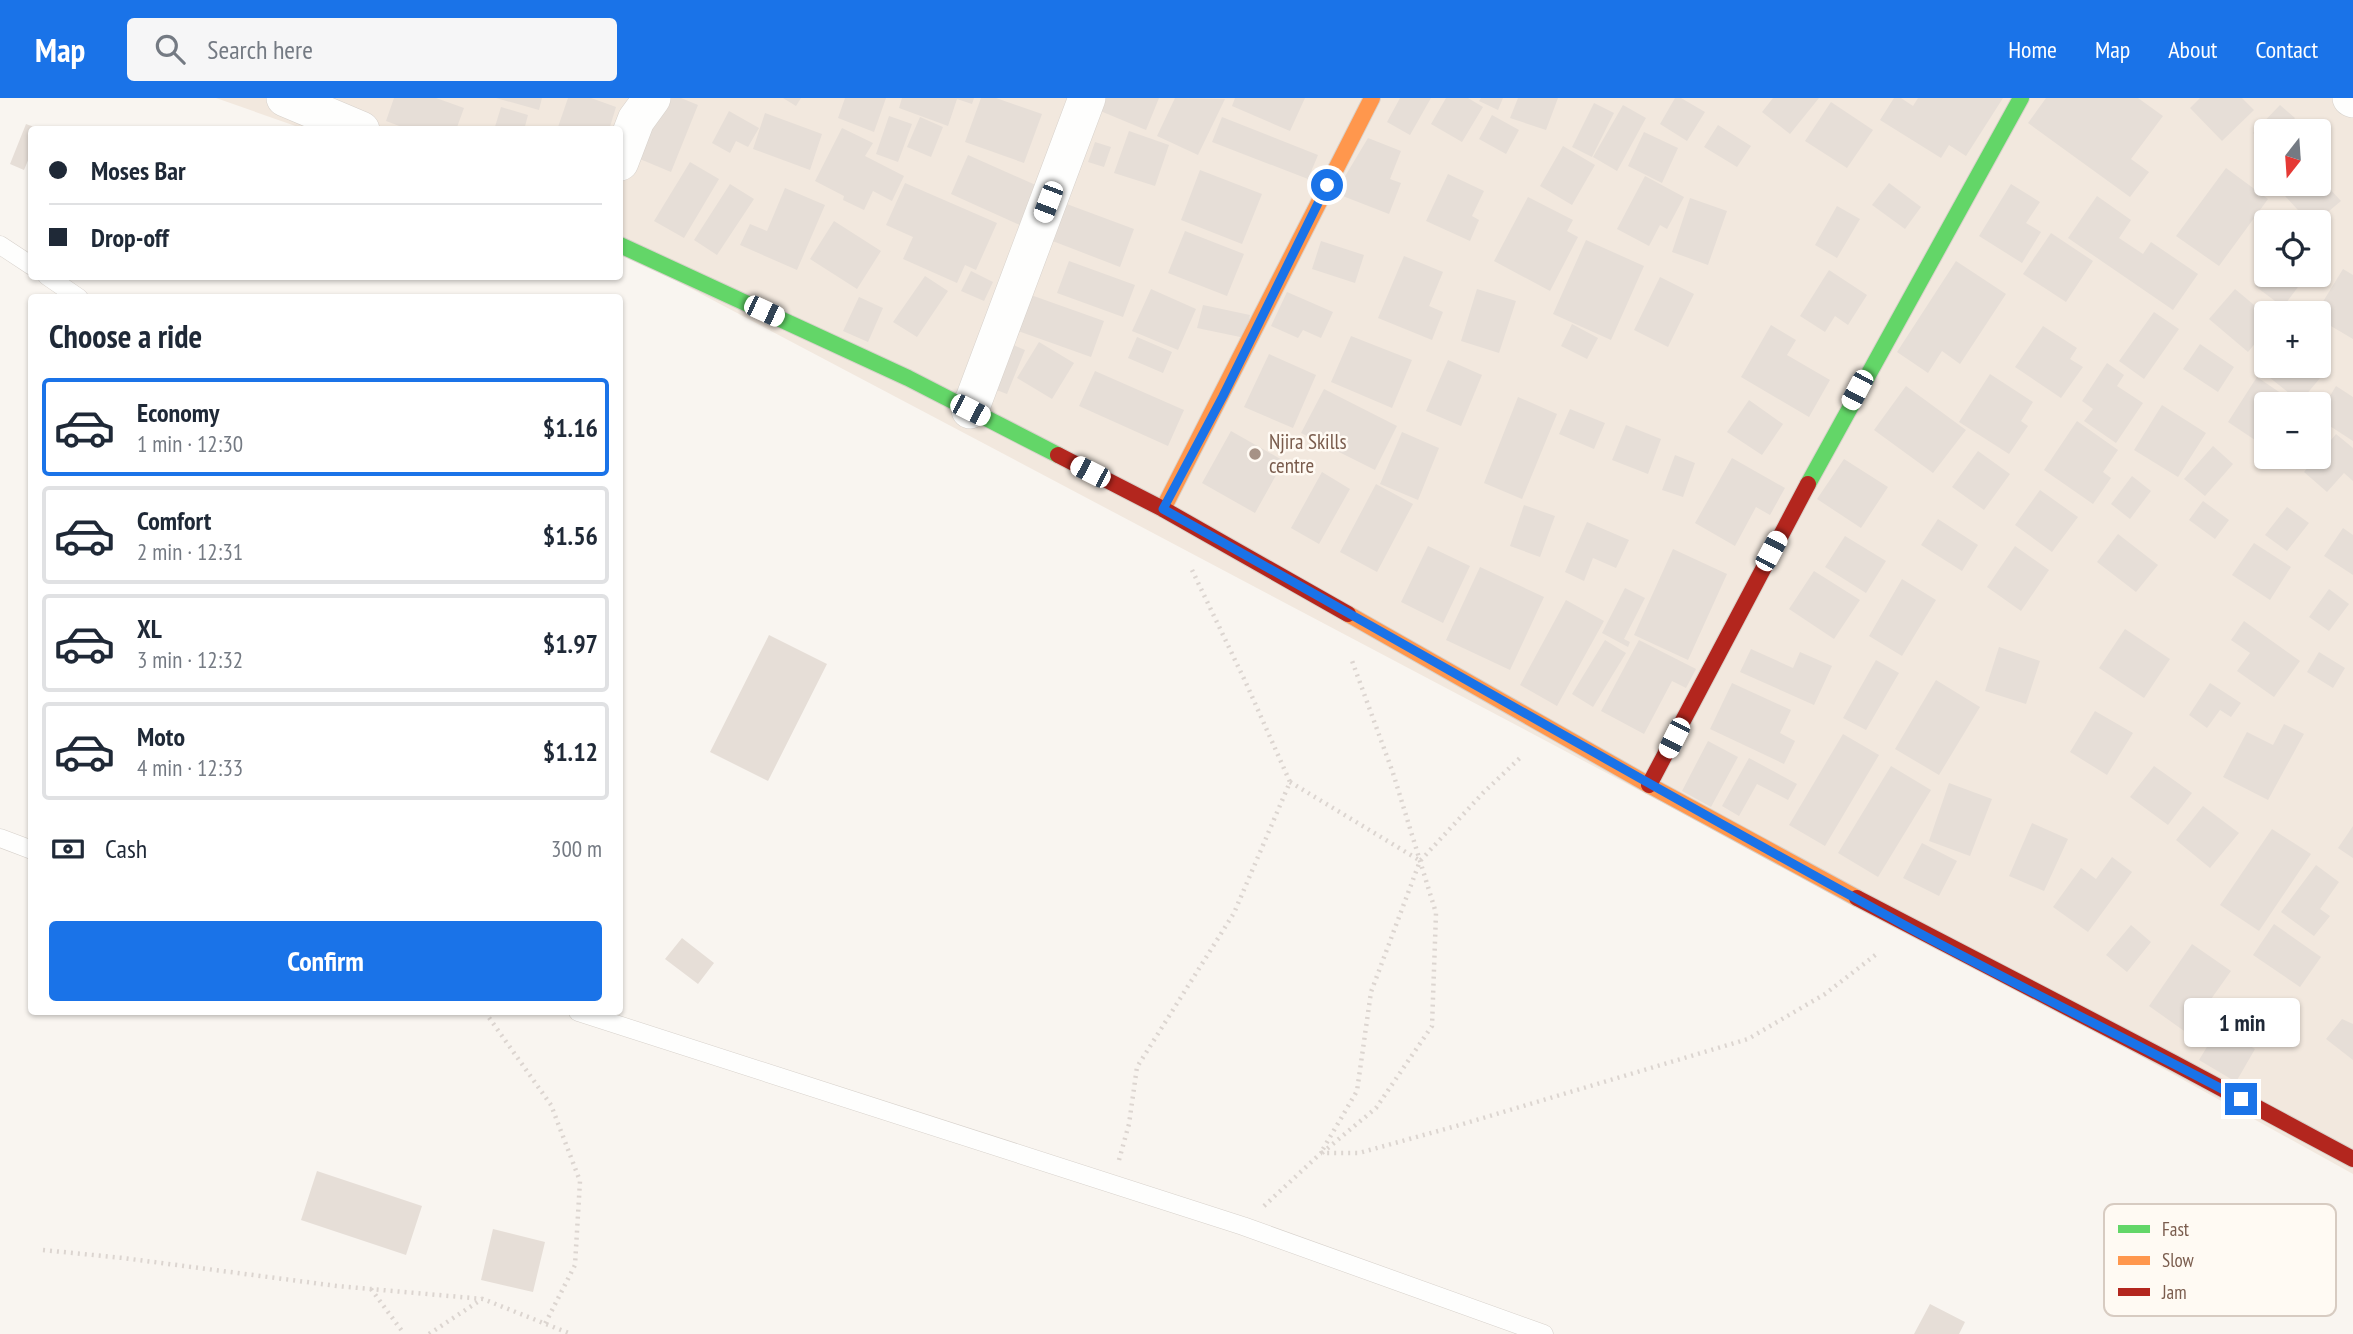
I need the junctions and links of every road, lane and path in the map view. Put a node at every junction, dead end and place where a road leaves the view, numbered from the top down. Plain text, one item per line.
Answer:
1 (285, 98) edge
2 (652, 98) edge
3 (1087, 98) edge
4 (1372, 98) edge
5 (2021, 98) edge
6 (351, 126) edge
7 (623, 154) edge
8 (0, 245) edge
9 (623, 246) edge
10 (28, 263) edge
11 (53, 280) edge
12 (73, 294) edge
13 (970, 410) junction
14 (1163, 509) junction
15 (1186, 559) dead end
16 (1330, 602) junction
17 (1551, 729) junction
18 (1290, 782) junction
19 (1649, 785) junction
20 (0, 838) edge
21 (28, 848) edge
22 (1420, 861) junction
23 (1910, 928) junction
24 (487, 1015) edge
25 (587, 1015) edge
26 (1321, 1153) junction
27 (2353, 1159) edge
28 (1113, 1185) junction
29 (1243, 1226) junction
30 (43, 1251) dead end
31 (371, 1289) junction
32 (483, 1299) junction
33 (545, 1324) junction
34 (401, 1334) edge
35 (429, 1334) edge
36 (571, 1334) edge
37 (1544, 1334) edge

1 - 6 street
2 - 7 street
3 - 13 street
4 - 14 street
5 - 19 street
8 - 10 lane
9 - 13 street
11 - 12 lane
13 - 14 street
14 - 16 street
15 - 18 path
16 - 17 street
16 - 22 path
17 - 19 street
17 - 22 path
18 - 22 path
18 - 28 path
19 - 23 street
20 - 21 lane
22 - 26 path
22 - 26 path
23 - 26 path
23 - 27 street
24 - 33 path
25 - 28 lane
26 - 29 path
28 - 29 lane
29 - 37 lane
30 - 31 path
31 - 32 path
31 - 34 path
32 - 33 path
32 - 35 path
33 - 36 path

